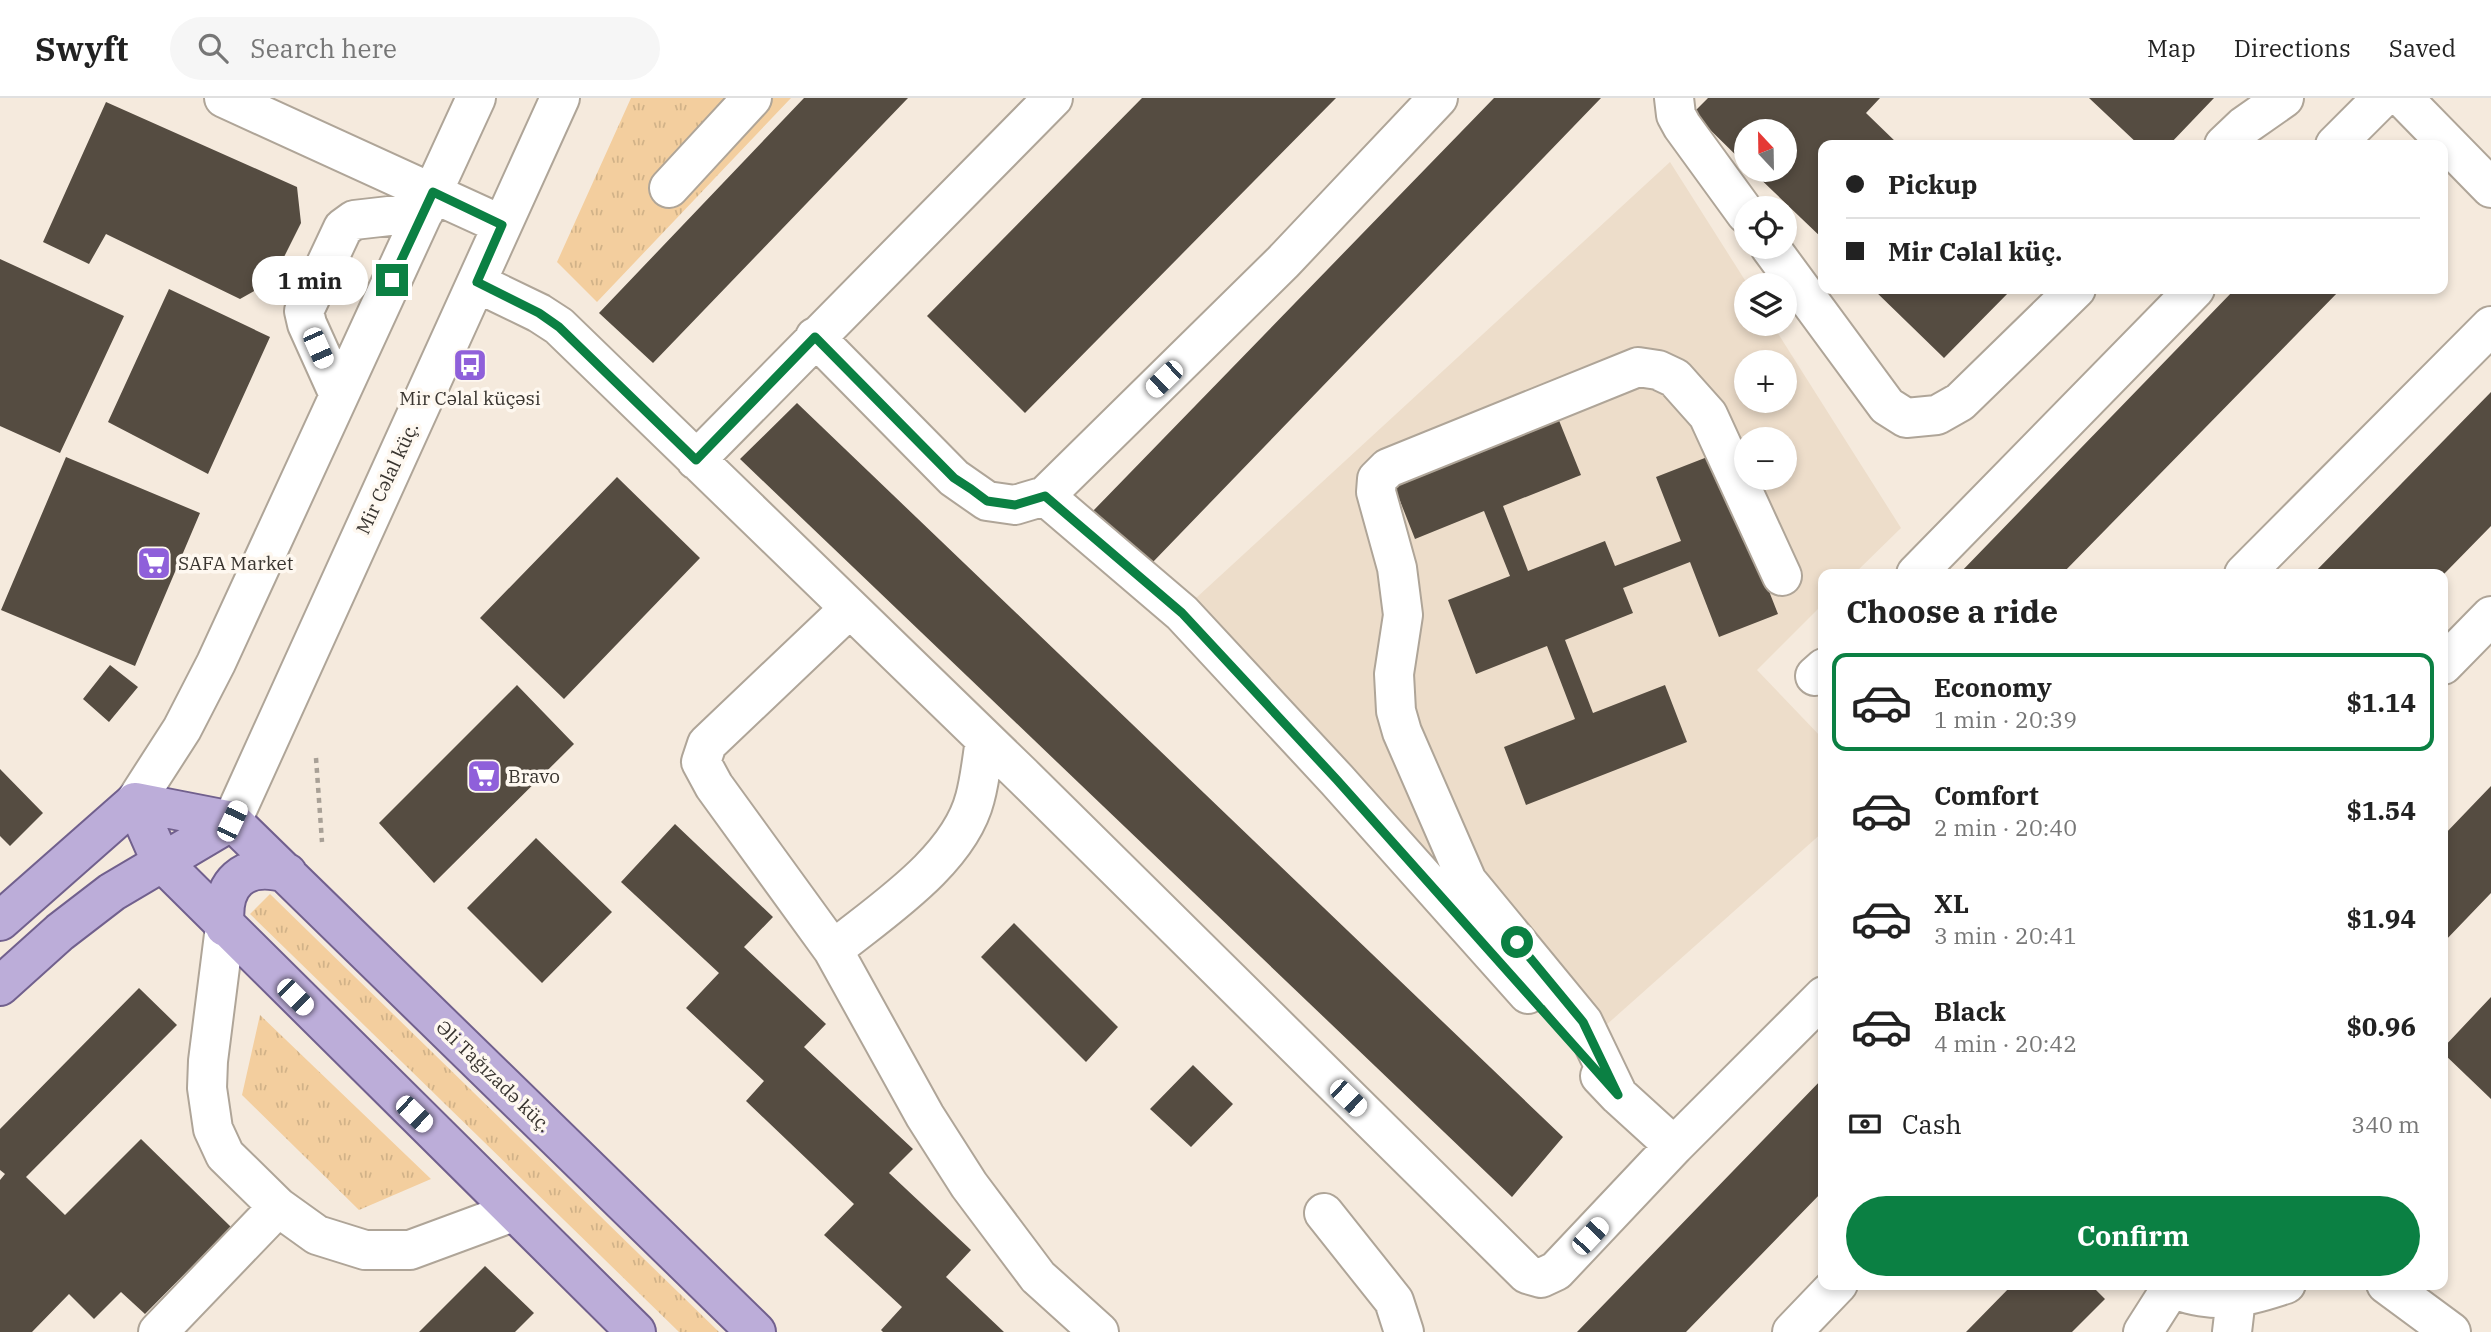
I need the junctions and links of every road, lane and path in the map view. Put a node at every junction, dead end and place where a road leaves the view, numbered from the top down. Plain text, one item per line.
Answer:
1 (224, 98) edge
2 (476, 98) edge
3 (560, 98) edge
4 (752, 98) edge
5 (1053, 98) edge
6 (1438, 98) edge
7 (1674, 98) edge
8 (2284, 98) edge
9 (2382, 98) edge
10 (2403, 98) edge
11 (2229, 140) edge
12 (2340, 140) edge
13 (2444, 140) edge
14 (2448, 144) edge
15 (668, 188) dead end
16 (2491, 188) edge
17 (1734, 198) edge
18 (428, 202) junction
19 (502, 225) junction
20 (1779, 259) edge
21 (477, 282) junction
22 (2071, 294) edge
23 (2190, 294) edge
24 (2491, 326) edge
25 (815, 337) junction
26 (339, 395) junction
27 (696, 460) junction
28 (1045, 496) junction
29 (1921, 569) edge
30 (2249, 569) edge
31 (1782, 576) dead end
32 (849, 609) junction
33 (2491, 616) edge
34 (2448, 660) edge
35 (985, 740) junction
36 (316, 758) dead end
37 (135, 802) junction
38 (232, 821) junction
39 (322, 842) dead end
40 (161, 861) junction
41 (287, 873) junction
42 (0, 921) edge
43 (225, 927) junction
44 (833, 950) junction
45 (0, 986) edge
46 (1818, 1002) edge
47 (1618, 1095) junction
48 (1674, 1146) junction
49 (278, 1207) junction
50 (513, 1212) junction
51 (1324, 1213) dead end
52 (1832, 1290) edge
53 (2167, 1290) edge
54 (2181, 1290) edge
55 (2276, 1290) edge
56 (2394, 1290) edge
57 (2234, 1315) edge
58 (625, 1328) edge
59 (158, 1332) edge
60 (756, 1332) edge
61 (1098, 1332) edge
62 (1404, 1332) edge
63 (1792, 1332) edge
64 (2143, 1332) edge
65 (2451, 1332) edge

1 - 18 street
2 - 18 street
3 - 19 street, Mir Cəlal küç.
4 - 15 street
5 - 25 street
6 - 28 street
7 - 17 street
8 - 11 street
9 - 12 street
10 - 13 street
14 - 16 street
18 - 19 street
18 - 26 street
18 - 26 street
19 - 21 street, Mir Cəlal küç.
20 - 22 street
21 - 27 street
21 - 38 street, Mir Cəlal küç.
23 - 29 street
24 - 30 street
25 - 27 street
25 - 28 street
26 - 37 street
27 - 32 street
28 - 47 street
31 - 47 street
32 - 35 street
32 - 44 street
33 - 34 street
35 - 44 street
35 - 48 street
36 - 39 path
37 - 38 main road
37 - 40 main road
37 - 42 main road
38 - 40 main road
38 - 41 main road, Əli Tağızadə küç.
40 - 43 main road
40 - 45 main road
41 - 43 main road
41 - 60 main road, Əli Tağızadə küç.
43 - 49 street
43 - 50 main road
44 - 61 street
46 - 48 street
47 - 48 street
49 - 50 street
49 - 59 street
50 - 58 main road
51 - 62 street
52 - 63 street
53 - 64 street
54 - 57 street
55 - 57 street
56 - 65 street

